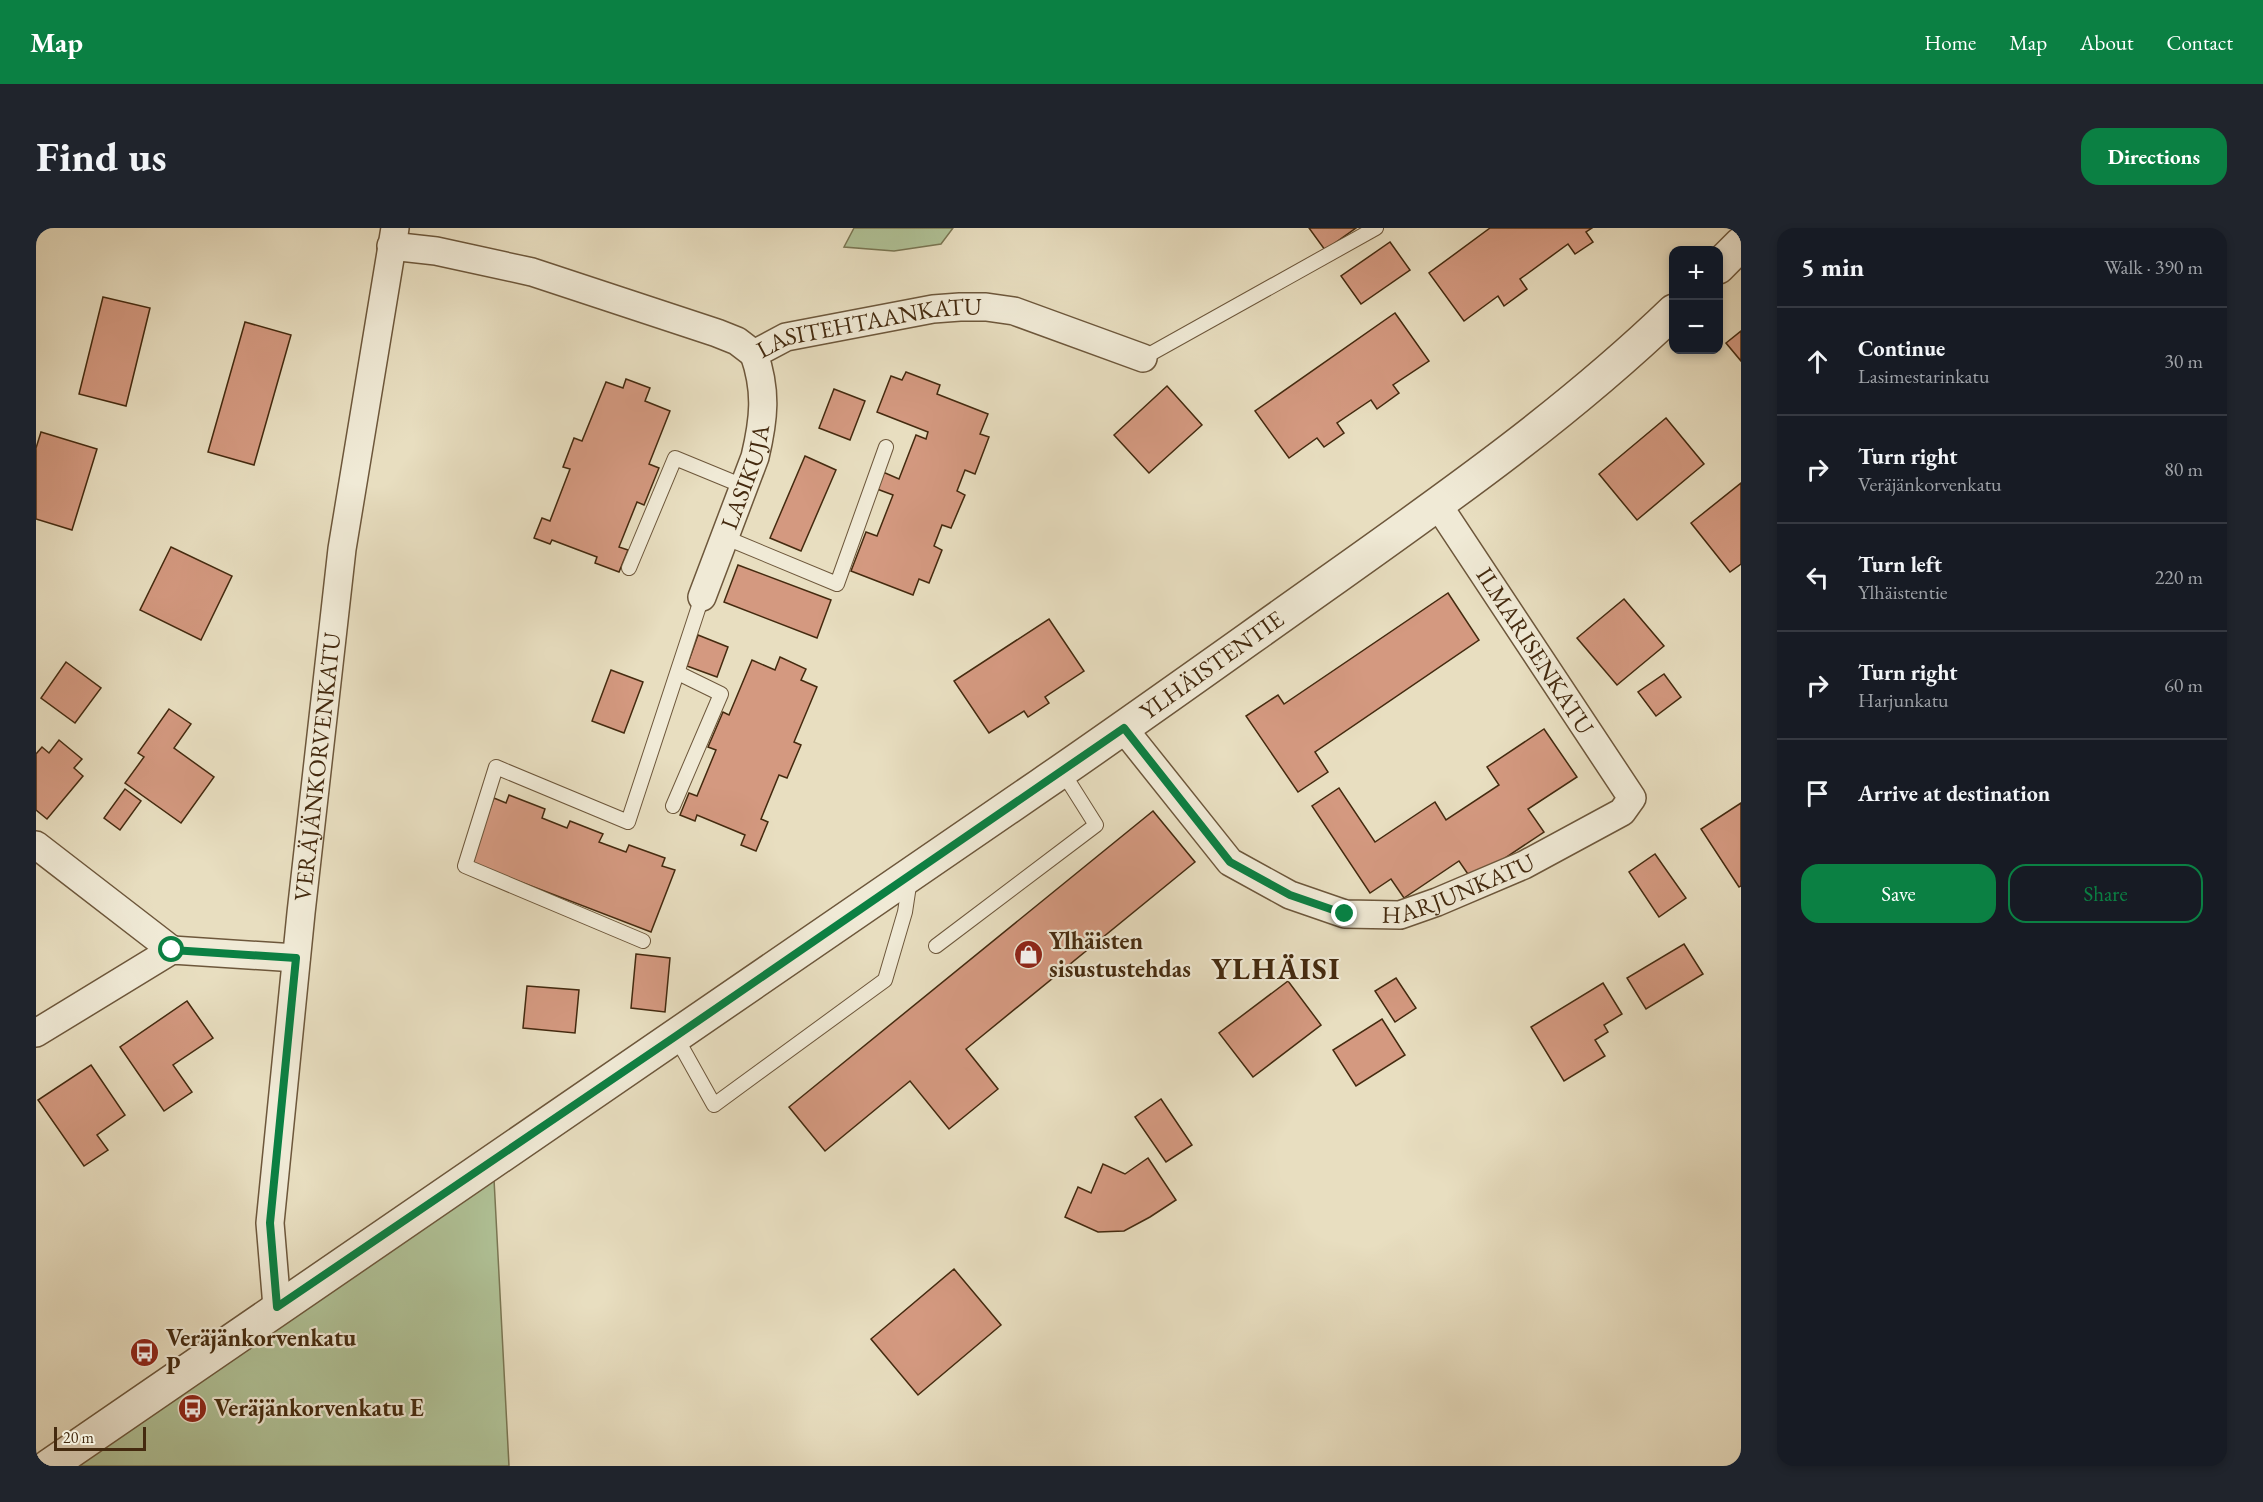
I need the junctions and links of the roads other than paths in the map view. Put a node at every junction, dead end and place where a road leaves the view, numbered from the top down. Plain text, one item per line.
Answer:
1 (1376, 228) edge
2 (393, 237) edge
3 (1741, 244) edge
4 (1723, 263) edge
5 (1669, 316) edge
6 (754, 354) junction
7 (1143, 358) joint
8 (886, 447) dead end
9 (743, 486) junction
10 (1438, 505) junction
11 (724, 537) junction
12 (629, 568) dead end
13 (702, 597) joint
14 (678, 672) junction
15 (1124, 728) junction
16 (1062, 771) junction
17 (1632, 798) joint
18 (673, 806) dead end
19 (36, 845) edge
20 (910, 875) junction
21 (643, 941) dead end
22 (936, 946) dead end
23 (172, 950) junction
24 (296, 958) junction
25 (36, 1034) edge
26 (676, 1036) junction
27 (277, 1307) junction
28 (49, 1466) edge

1 - 7 lane
2 - 6 street, LASITEHTAANKATU
2 - 24 street, VERÄJÄNKORVENKATU
3 - 4 street
5 - 10 street, YLHÄISTENTIE
6 - 7 street, LASITEHTAANKATU
6 - 9 street, LASIKUJA
8 - 11 lane
9 - 11 street, LASIKUJA
9 - 12 lane
10 - 15 street, YLHÄISTENTIE
10 - 17 street, ILMARISENKATU
11 - 13 street, LASIKUJA
13 - 14 lane
14 - 18 lane
14 - 21 lane
15 - 16 street, YLHÄISTENTIE
15 - 17 street, HARJUNKATU
16 - 20 street, YLHÄISTENTIE
16 - 22 lane
19 - 23 street
20 - 26 street, YLHÄISTENTIE
20 - 26 lane
23 - 24 street
23 - 25 street
24 - 27 street, VERÄJÄNKORVENKATU
26 - 27 street, YLHÄISTENTIE
27 - 28 street, YLHÄISTENTIE

